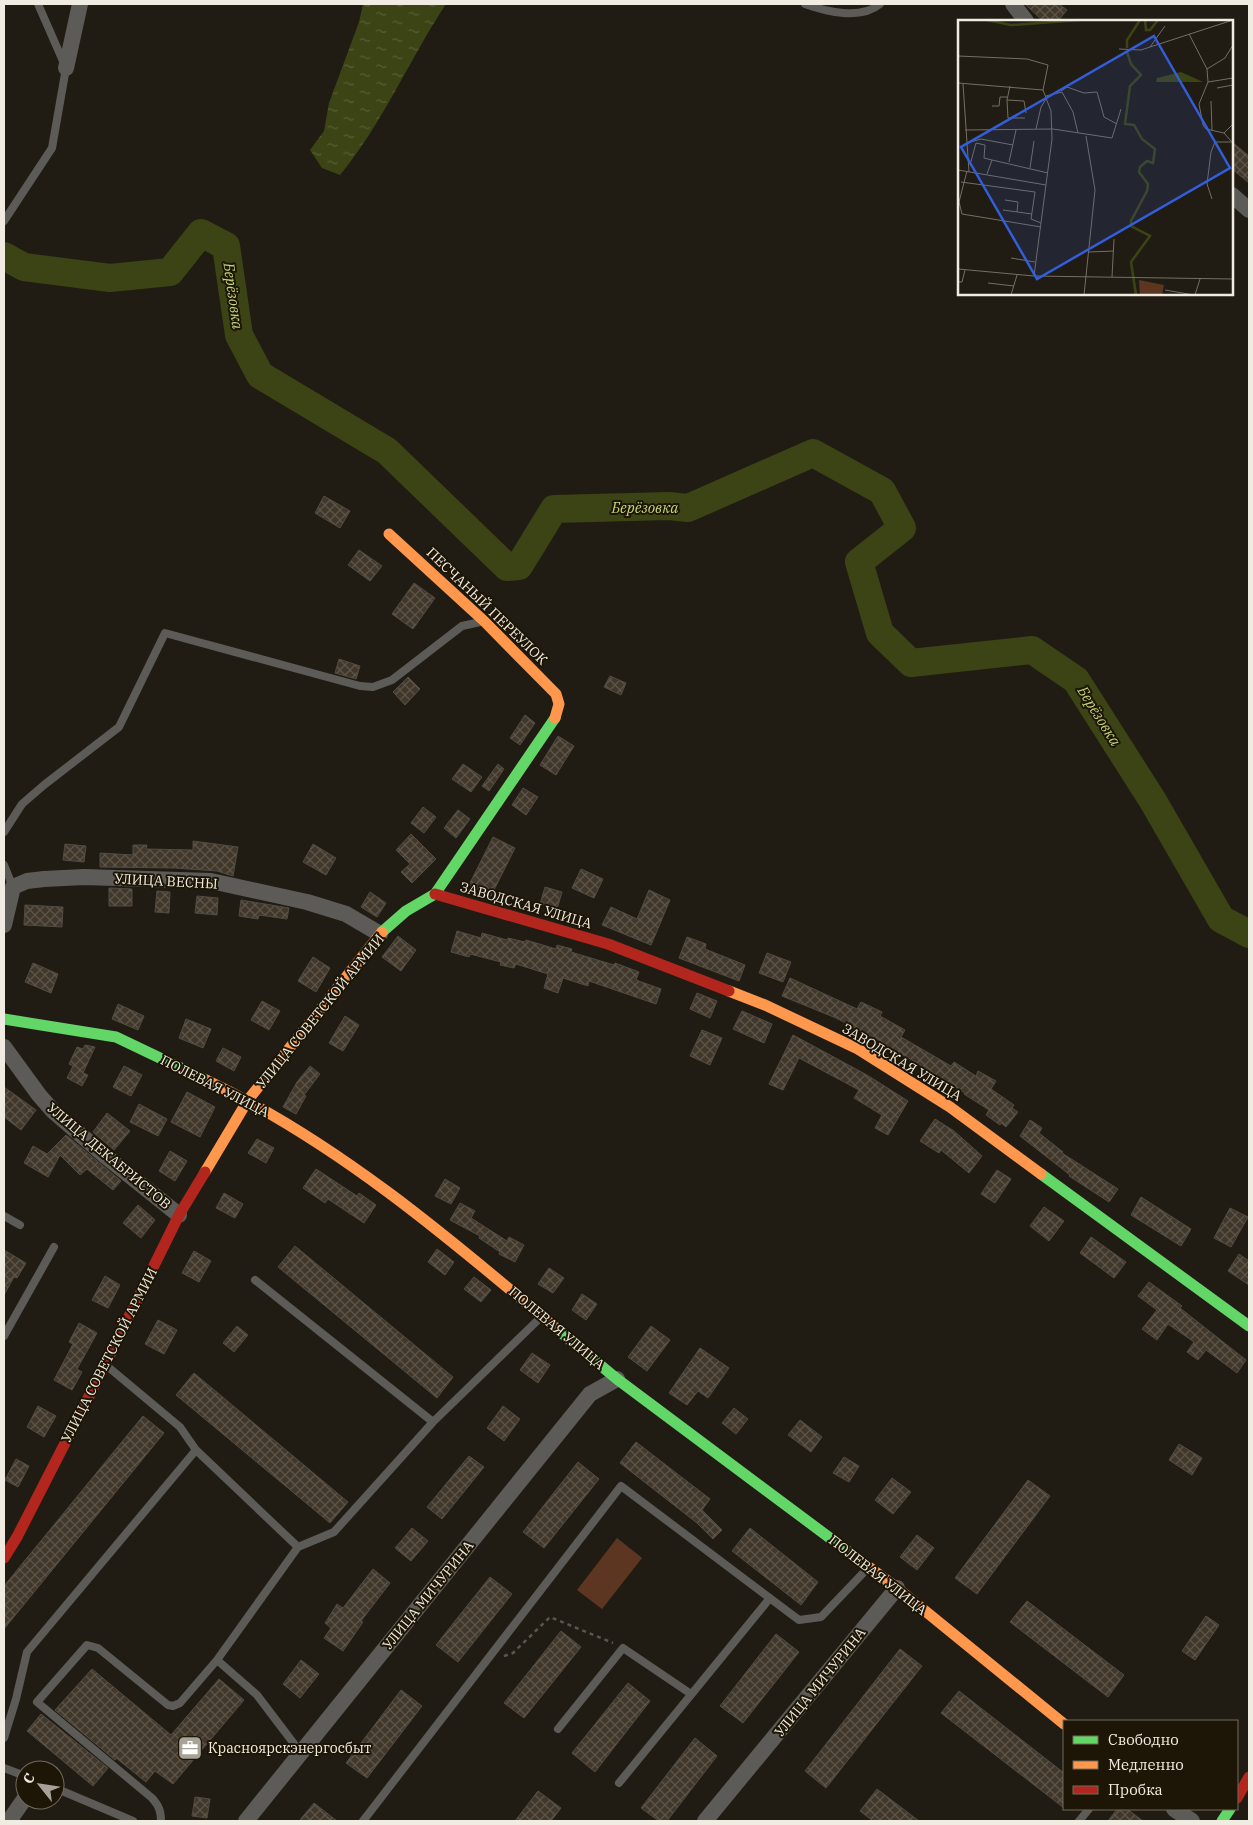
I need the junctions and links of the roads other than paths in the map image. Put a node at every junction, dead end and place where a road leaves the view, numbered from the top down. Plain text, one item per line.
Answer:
1 (38, 4) edge
2 (80, 4) edge
3 (805, 4) edge
4 (880, 4) edge
5 (1013, 5) edge
6 (1025, 20) edge
7 (66, 68) junction
8 (1233, 196) edge
9 (1249, 210) edge
10 (4, 222) edge
11 (389, 534) dead end
12 (484, 621) junction
13 (559, 704) joint
14 (4, 832) edge
15 (4, 865) edge
16 (13, 887) junction
17 (435, 894) junction
18 (4, 925) edge
19 (380, 934) junction
20 (5, 1023) edge
21 (4, 1047) edge
22 (248, 1100) junction
23 (179, 1215) junction
24 (4, 1216) edge
25 (20, 1225) dead end
26 (54, 1247) dead end
27 (255, 1280) dead end
28 (542, 1315) junction
29 (1249, 1326) edge
30 (4, 1336) edge
31 (105, 1365) junction
32 (617, 1379) junction
33 (433, 1422) junction
34 (196, 1450) junction
35 (298, 1547) junction
36 (4, 1558) edge
37 (868, 1567) junction
38 (897, 1588) junction
39 (770, 1598) junction
40 (218, 1660) junction
41 (691, 1694) junction
42 (1063, 1723) edge
43 (558, 1729) dead end
44 (4, 1738) edge
45 (301, 1753) junction
46 (1249, 1777) edge
47 (619, 1783) dead end
48 (65, 1792) edge
49 (1238, 1796) edge
50 (17, 1810) edge
51 (1088, 1810) edge
52 (1176, 1810) edge
53 (1229, 1810) edge
54 (9, 1821) edge
55 (134, 1821) edge
56 (161, 1821) edge
57 (246, 1821) edge
58 (363, 1821) edge
59 (705, 1821) edge
60 (1079, 1821) edge
61 (1192, 1821) edge
62 (1222, 1821) edge

1 - 7 lane
2 - 7 street
3 - 4 lane
5 - 6 street
7 - 10 lane
8 - 9 street
11 - 12 street, ПЕСЧАНЫЙ ПЕРЕУЛОК
12 - 13 street, ПЕСЧАНЫЙ ПЕРЕУЛОК
12 - 14 lane
13 - 17 street, УЛИЦА СОВЕТСКОЙ АРМИИ
15 - 16 lane
16 - 18 street
16 - 19 street, УЛИЦА ВЕСНЫ
17 - 19 street, УЛИЦА СОВЕТСКОЙ АРМИИ
17 - 29 street, ЗАВОДСКАЯ УЛИЦА
19 - 22 street, УЛИЦА СОВЕТСКОЙ АРМИИ
20 - 22 street, ПОЛЕВАЯ УЛИЦА
21 - 23 street, УЛИЦА ДЕКАБРИСТОВ
22 - 23 street, УЛИЦА СОВЕТСКОЙ АРМИИ
22 - 28 street, ПОЛЕВАЯ УЛИЦА
23 - 31 street, УЛИЦА СОВЕТСКОЙ АРМИИ
24 - 25 lane
26 - 30 lane
27 - 33 lane
28 - 32 street, ПОЛЕВАЯ УЛИЦА
28 - 33 lane
31 - 34 lane
31 - 36 street, УЛИЦА СОВЕТСКОЙ АРМИИ
32 - 37 street, ПОЛЕВАЯ УЛИЦА
32 - 45 street, УЛИЦА МИЧУРИНА
33 - 35 lane
34 - 35 lane
34 - 44 lane
35 - 40 lane
37 - 38 street, ПОЛЕВАЯ УЛИЦА
37 - 39 lane
38 - 42 street, ПОЛЕВАЯ УЛИЦА
38 - 59 street, УЛИЦА МИЧУРИНА
39 - 41 lane
39 - 58 lane
40 - 45 lane
40 - 56 lane
41 - 43 lane
41 - 47 lane
45 - 57 street, УЛИЦА МИЧУРИНА
46 - 49 street
48 - 55 lane
50 - 54 street
51 - 60 lane
52 - 61 street
53 - 62 street

